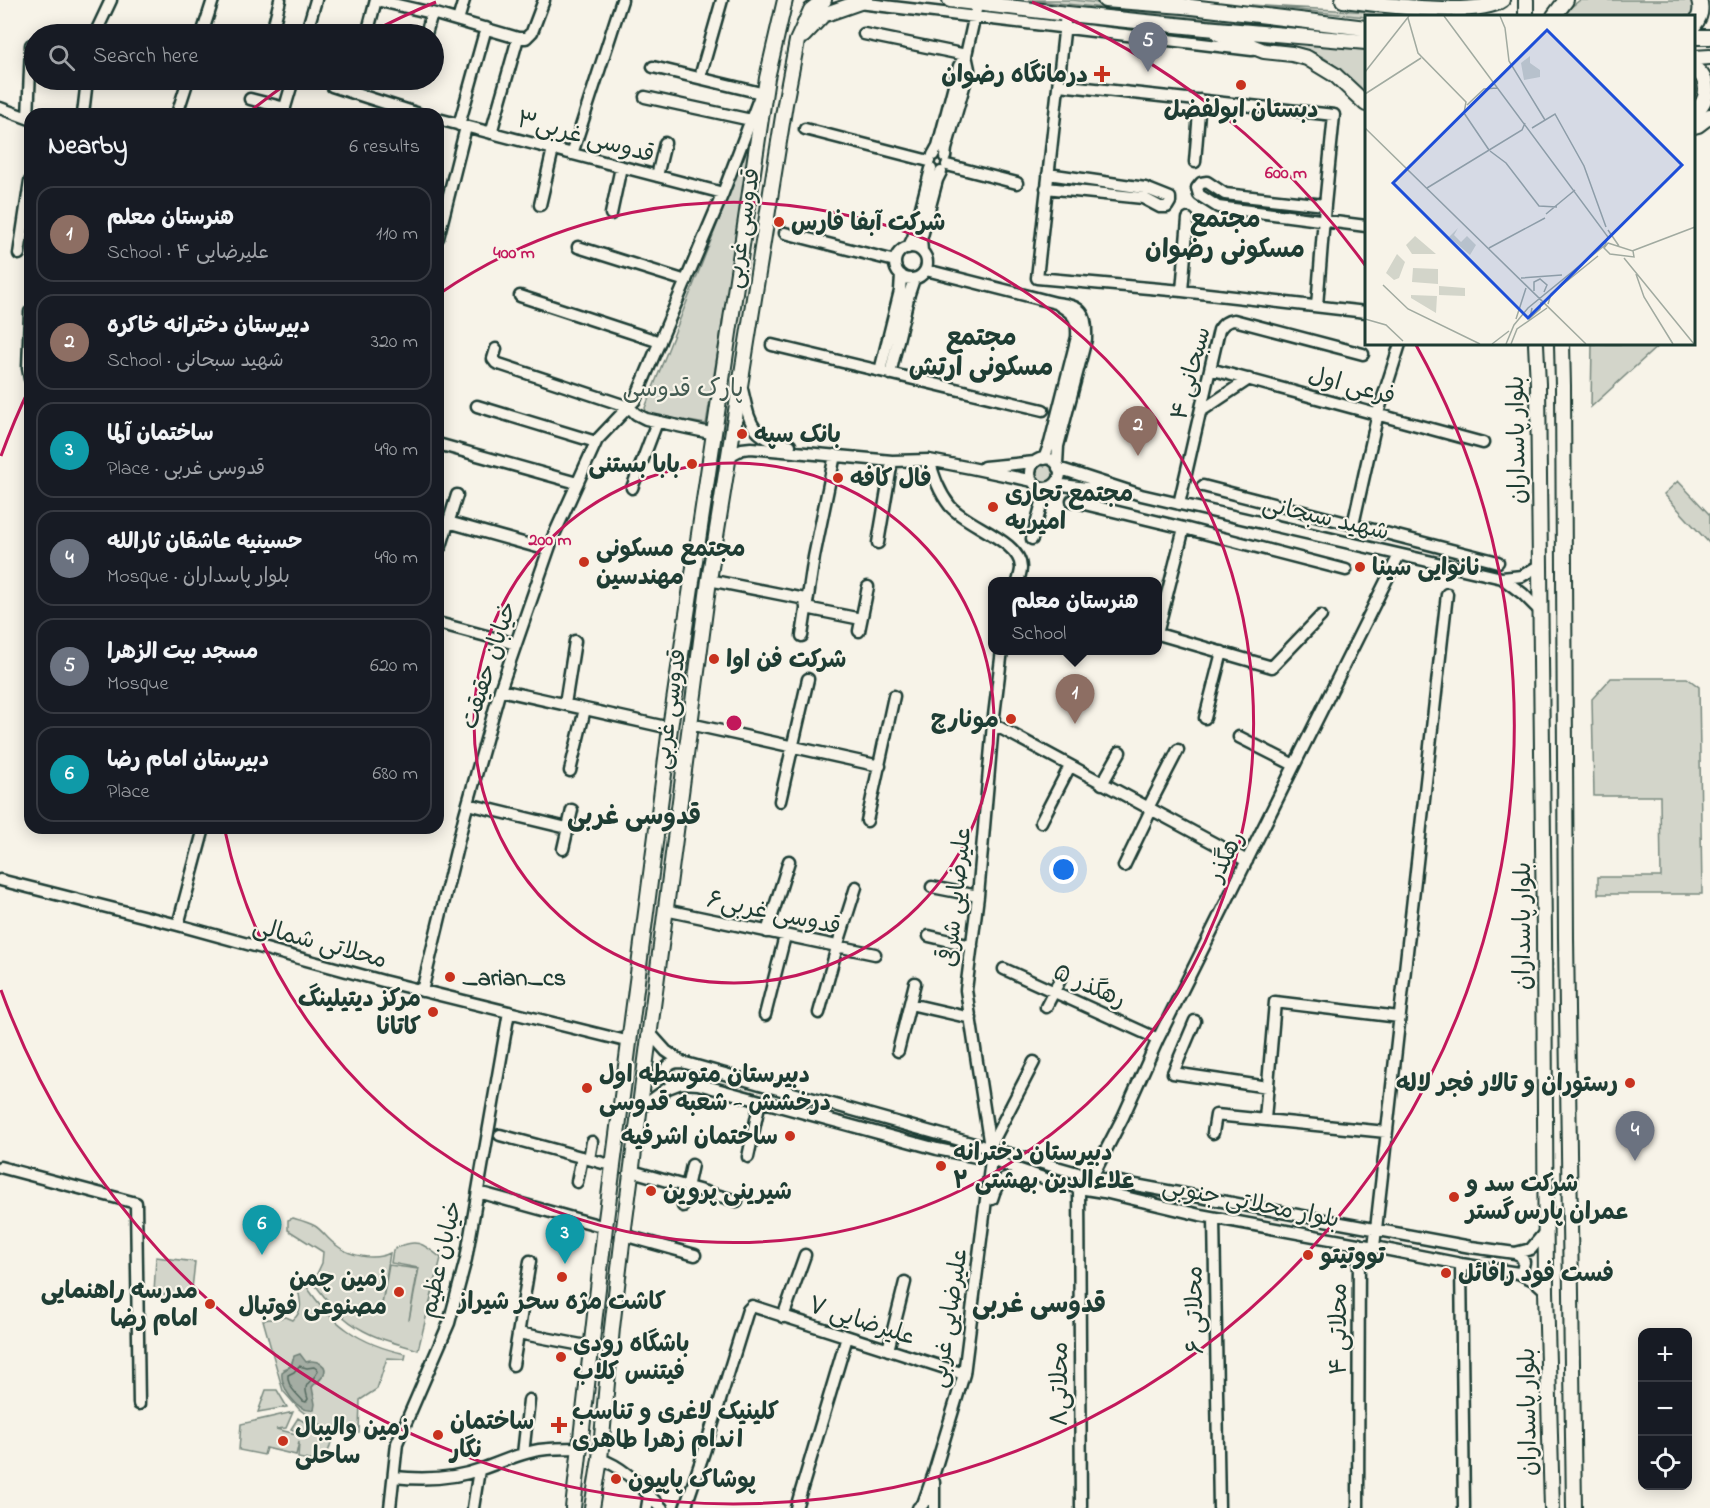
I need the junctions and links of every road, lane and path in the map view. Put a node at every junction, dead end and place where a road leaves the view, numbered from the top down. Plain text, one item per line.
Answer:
1 (111, 0) edge
2 (213, 0) edge
3 (280, 0) edge
4 (315, 0) edge
5 (376, 0) edge
6 (464, 0) edge
7 (544, 0) edge
8 (622, 0) edge
9 (722, 0) edge
10 (785, 0) edge
11 (824, 0) edge
12 (953, 0) edge
13 (1105, 0) edge
14 (1342, 0) edge
15 (1502, 0) edge
16 (1551, 0) edge
17 (1566, 0) edge
18 (1699, 0) edge
19 (392, 1) edge
20 (861, 1) edge
21 (1362, 1) edge
22 (812, 5) edge
23 (1444, 5) edge
24 (976, 10) junction
25 (432, 13) junction
26 (1553, 15) edge
27 (1554, 15) edge
28 (458, 20) junction
29 (1066, 20) junction
30 (100, 24) edge
31 (205, 24) edge
32 (274, 24) edge
33 (309, 24) edge
34 (370, 24) edge
35 (429, 24) edge
36 (1695, 24) edge
37 (486, 28) junction
38 (1205, 28) junction
39 (1365, 28) edge
40 (864, 34) dead end
41 (518, 38) junction
42 (797, 41) junction
43 (1365, 42) edge
44 (1264, 51) junction
45 (966, 55) junction
46 (1710, 57) edge
47 (1695, 58) edge
48 (653, 67) dead end
49 (1695, 69) edge
50 (700, 77) junction
51 (767, 78) junction
52 (1059, 85) junction
53 (30, 90) edge
54 (86, 90) edge
55 (185, 90) edge
56 (290, 90) edge
57 (339, 90) edge
58 (761, 93) junction
59 (645, 97) dead end
60 (250, 99) dead end
61 (1200, 100) junction
62 (1365, 103) edge
63 (0, 108) edge
64 (29, 108) edge
65 (84, 108) edge
66 (179, 108) edge
67 (276, 108) edge
68 (285, 108) edge
69 (383, 108) edge
70 (1695, 111) edge
71 (1710, 116) edge
72 (24, 117) edge
73 (751, 120) junction
74 (444, 121) edge
75 (462, 126) junction
76 (1695, 126) edge
77 (805, 129) dead end
78 (491, 133) junction
79 (665, 143) dead end
80 (553, 149) junction
81 (572, 154) junction
82 (1195, 162) dead end
83 (938, 163) junction
84 (621, 167) junction
85 (1048, 174) junction
86 (657, 176) junction
87 (1017, 183) dead end
88 (1046, 188) junction
89 (723, 193) junction
90 (540, 205) dead end
91 (1324, 205) junction
92 (444, 210) edge
93 (610, 214) dead end
94 (1188, 219) dead end
95 (1323, 220) junction
96 (1365, 226) edge
97 (24, 228) edge
98 (785, 233) dead end
99 (578, 247) dead end
100 (908, 248) junction
101 (922, 252) junction
102 (19, 254) dead end
103 (896, 261) junction
104 (926, 270) junction
105 (900, 275) junction
106 (914, 279) junction
107 (686, 281) junction
108 (1182, 291) junction
109 (520, 296) dead end
110 (1317, 306) junction
111 (1365, 312) edge
112 (660, 342) junction
113 (772, 345) dead end
114 (1400, 345) edge
115 (1536, 345) edge
116 (1562, 345) edge
117 (496, 349) dead end
118 (1363, 354) dead end
119 (1077, 355) junction
120 (1210, 369) junction
121 (885, 373) junction
122 (1249, 380) junction
123 (741, 382) junction
124 (1539, 384) junction
125 (1563, 386) junction
126 (477, 406) dead end
127 (628, 407) junction
128 (1043, 410) dead end
129 (1201, 411) junction
130 (1378, 413) junction
131 (657, 422) junction
132 (715, 434) junction
133 (596, 442) junction
134 (1484, 442) dead end
135 (444, 446) edge
136 (818, 453) junction
137 (835, 455) junction
138 (729, 456) junction
139 (892, 460) junction
140 (928, 460) junction
141 (1040, 460) junction
142 (1058, 466) junction
143 (971, 468) junction
144 (1033, 481) junction
145 (577, 483) junction
146 (1050, 486) junction
147 (1203, 486) dead end
148 (632, 488) dead end
149 (457, 495) dead end
150 (1141, 495) junction
151 (1072, 501) dead end
152 (1179, 504) junction
153 (448, 522) junction
154 (1353, 525) junction
155 (1184, 528) junction
156 (444, 536) edge
157 (1032, 539) dead end
158 (878, 543) dead end
159 (548, 550) junction
160 (1399, 555) junction
161 (1498, 562) dead end
162 (1540, 565) junction
163 (1346, 570) dead end
164 (1019, 577) edge
165 (1502, 578) junction
166 (709, 580) junction
167 (868, 587) dead end
168 (1447, 594) dead end
169 (689, 603) junction
170 (706, 605) junction
171 (806, 608) junction
172 (1540, 611) junction
173 (1162, 616) edge
174 (1321, 616) dead end
175 (444, 625) edge
176 (1162, 633) edge
177 (802, 636) dead end
178 (575, 640) dead end
179 (516, 644) junction
180 (1222, 652) junction
181 (1002, 655) edge
182 (808, 679) dead end
183 (500, 690) junction
184 (894, 696) dead end
185 (565, 704) junction
186 (585, 709) junction
187 (1205, 718) dead end
188 (690, 724) junction
189 (993, 724) junction
190 (670, 728) junction
191 (1239, 737) dead end
192 (792, 746) junction
193 (1178, 750) dead end
194 (1120, 752) dead end
195 (1294, 765) junction
196 (880, 766) junction
197 (1070, 766) junction
198 (570, 771) dead end
199 (1102, 784) junction
200 (780, 801) dead end
201 (468, 804) junction
202 (1149, 809) junction
203 (572, 810) dead end
204 (658, 820) junction
205 (867, 821) dead end
206 (677, 822) junction
207 (1041, 822) dead end
208 (567, 828) junction
209 (202, 834) edge
210 (563, 849) dead end
211 (789, 861) dead end
212 (1246, 861) junction
213 (1124, 867) dead end
214 (0, 880) edge
215 (856, 887) dead end
216 (932, 887) dead end
217 (978, 896) junction
218 (665, 910) junction
219 (178, 925) junction
220 (767, 932) junction
221 (1544, 933) junction
222 (1566, 933) junction
223 (785, 936) junction
224 (929, 936) dead end
225 (972, 946) junction
226 (837, 947) junction
227 (875, 954) dead end
228 (1004, 969) dead end
229 (1063, 974) dead end
230 (915, 983) dead end
231 (422, 991) junction
232 (1054, 992) junction
233 (910, 1004) junction
234 (1046, 1007) dead end
235 (509, 1012) junction
236 (819, 1013) dead end
237 (765, 1015) dead end
238 (971, 1017) junction
239 (1399, 1017) junction
240 (1195, 1021) dead end
241 (649, 1032) junction
242 (1158, 1039) junction
243 (630, 1042) junction
244 (898, 1052) dead end
245 (682, 1062) junction
246 (1035, 1062) dead end
247 (681, 1083) junction
248 (1268, 1087) junction
249 (760, 1101) junction
250 (639, 1109) junction
251 (1265, 1119) junction
252 (1386, 1132) junction
253 (1213, 1133) dead end
254 (500, 1135) dead end
255 (592, 1142) dead end
256 (990, 1147) junction
257 (748, 1157) dead end
258 (586, 1158) junction
259 (991, 1160) junction
260 (692, 1165) dead end
261 (614, 1166) junction
262 (0, 1167) edge
263 (632, 1171) junction
264 (1092, 1177) junction
265 (1046, 1179) junction
266 (577, 1182) dead end
267 (687, 1187) junction
268 (1079, 1188) junction
269 (478, 1192) junction
270 (737, 1201) dead end
271 (683, 1206) dead end
272 (1214, 1218) junction
273 (605, 1227) junction
274 (1375, 1228) junction
275 (1545, 1232) junction
276 (623, 1235) junction
277 (982, 1237) junction
278 (1359, 1244) junction
279 (1374, 1247) junction
280 (1515, 1253) junction
281 (695, 1255) dead end
282 (805, 1255) dead end
283 (530, 1261) dead end
284 (1461, 1264) junction
285 (1518, 1273) junction
286 (905, 1282) dead end
287 (1546, 1291) junction
288 (783, 1317) junction
289 (518, 1333) junction
290 (847, 1337) junction
291 (592, 1347) junction
292 (888, 1350) junction
293 (513, 1365) dead end
294 (964, 1374) junction
295 (529, 1400) dead end
296 (139, 1404) dead end
297 (581, 1448) junction
298 (523, 1454) junction
299 (600, 1460) junction
300 (478, 1470) junction
301 (934, 1473) junction
302 (394, 1477) junction
303 (650, 1496) junction
304 (390, 1508) edge
305 (473, 1508) edge
306 (573, 1508) edge
307 (592, 1508) edge
308 (647, 1508) edge
309 (662, 1508) edge
310 (685, 1508) edge
311 (796, 1508) edge
312 (918, 1508) edge
313 (934, 1508) edge
314 (1081, 1508) edge
315 (1220, 1508) edge
316 (1358, 1508) edge
317 (1464, 1508) edge
318 (1552, 1508) edge
319 (1574, 1508) edge

1 - 30 street
2 - 31 street
3 - 32 street
4 - 33 street
5 - 19 street
5 - 34 street
6 - 28 street
7 - 41 street
8 - 81 street
9 - 50 street
10 - 51 main road, قدوسی غربی
11 - 22 main road, قدوسی غربی
12 - 24 main road
13 - 39 main road
14 - 21 main road
15 - 23 main road
16 - 26 main road
17 - 27 main road
18 - 36 main road
19 - 25 street
20 - 24 street
20 - 42 main road
21 - 23 main road
22 - 42 main road, قدوسی غربی
24 - 29 main road
24 - 45 street
25 - 28 street
25 - 35 street
28 - 37 street
29 - 38 main road
29 - 44 street
29 - 52 street
37 - 41 street
37 - 75 street
38 - 43 main road
38 - 44 main road
40 - 45 street
41 - 78 street
42 - 123 main road, قدوسی غربی
44 - 62 main road
45 - 83 street
46 - 47 main road
48 - 50 street
49 - 70 main road
50 - 58 street
51 - 58 street, خیابان حقیقت
51 - 132 main road, قدوسی غربی
52 - 61 street
52 - 85 street
53 - 64 street
54 - 65 street
55 - 66 street
56 - 68 street
57 - 69 street
58 - 73 street, خیابان حقیقت
59 - 73 street
60 - 67 street
61 - 82 street
61 - 91 street
63 - 72 street
71 - 76 main road
73 - 89 street, خیابان حقیقت
74 - 75 street, قدوسی غربی۳
75 - 78 street, قدوسی غربی۳
75 - 92 street
77 - 83 street
78 - 80 street, قدوسی غربی۳
79 - 86 street
80 - 81 street, قدوسی غربی۳
80 - 90 street
81 - 84 street, قدوسی غربی۳
83 - 87 street
83 - 100 street
83 - 101 street
84 - 86 street, قدوسی غربی۳
84 - 93 street
85 - 88 street
85 - 88 street
86 - 89 street, قدوسی غربی۳
88 - 108 street
89 - 107 street, خیابان حقیقت
91 - 95 street
91 - 95 street
94 - 108 street
95 - 96 street
95 - 110 street
97 - 102 street
98 - 103 street
99 - 107 street
100 - 101 street
100 - 103 street
101 - 104 street
103 - 105 street
104 - 106 street
104 - 119 street
105 - 106 street
105 - 121 street
106 - 121 street
107 - 112 street, خیابان حقیقت
108 - 110 street
109 - 112 street
110 - 111 street
112 - 127 street, خیابان حقیقت
113 - 121 street
114 - 130 street
115 - 124 main road, بلوار پاسداران
116 - 125 main road, بلوار پاسداران
117 - 127 street
118 - 120 street, سبحانی ۴
119 - 141 street
119 - 142 street
120 - 122 street, فرعی اول
120 - 129 street, سبحانی ۴
121 - 128 street
122 - 129 street
122 - 130 street, فرعی اول
123 - 136 street
123 - 138 main road, قدوسی غربی
124 - 125 main road
124 - 162 main road, بلوار پاسداران
125 - 222 main road, بلوار پاسداران
126 - 133 street
127 - 131 street
127 - 133 street, خیابان حقیقت
129 - 152 street, سبحانی ۴
130 - 134 street, فرعی اول
130 - 154 street
131 - 132 street
131 - 148 street
132 - 169 main road, قدوسی غربی
133 - 145 street, خیابان حقیقت
135 - 145 street
136 - 137 street
136 - 138 street
137 - 139 street
137 - 171 street
138 - 166 main road, قدوسی غربی
139 - 140 street
139 - 158 street
140 - 143 street
140 - 164 street
141 - 142 street
141 - 143 street
141 - 144 street
142 - 146 street
142 - 150 street, شهید سبحانی
143 - 144 street
144 - 146 street
145 - 159 street, خیابان حقیقت
146 - 150 street, شهید سبحانی
146 - 157 street
147 - 154 street
149 - 153 street
150 - 152 street, شهید سبحانی
151 - 155 street
152 - 160 street, شهید سبحانی
153 - 156 street
153 - 159 street
154 - 161 street
155 - 163 street
155 - 173 street
159 - 179 street, خیابان حقیقت
160 - 165 street, شهید سبحانی
160 - 195 street, رهگذر
162 - 165 street
162 - 172 main road, بلوار پاسداران
165 - 172 street
166 - 170 main road, قدوسی غربی
166 - 171 street
167 - 171 street
168 - 239 street
169 - 170 main road
169 - 190 main road, قدوسی غربی
170 - 188 main road, قدوسی غربی
171 - 177 street
172 - 221 main road, بلوار پاسداران
174 - 180 street
175 - 179 street
176 - 180 street
178 - 185 street
179 - 183 street, خیابان حقیقت
180 - 187 street
181 - 189 street, علیرضایی شرقی
182 - 192 street
183 - 185 street
183 - 201 street, خیابان حقیقت
184 - 196 street
185 - 186 street
186 - 190 street
186 - 198 street
188 - 192 street
188 - 206 main road, قدوسی غربی
189 - 197 street
189 - 217 street, علیرضایی شرقی
190 - 204 main road, قدوسی غربی
191 - 195 street
192 - 196 street
192 - 200 street
193 - 202 street
194 - 199 street
195 - 212 street, رهگذر
196 - 205 street
197 - 199 street
197 - 207 street
199 - 202 street
201 - 208 street
201 - 231 street, خیابان حقیقت
202 - 212 street
202 - 213 street
203 - 208 street
204 - 206 main road
204 - 243 main road, قدوسی غربی
206 - 218 main road, قدوسی غربی
208 - 210 street
209 - 219 street
211 - 220 street
212 - 242 street, رهگذر
214 - 219 street, محلاتی شمالی
215 - 226 street
216 - 217 street
217 - 225 street, علیرضایی شرقی
218 - 220 street, قدوسی غربی۶
218 - 241 main road, قدوسی غربی
219 - 231 street, محلاتی شمالی
220 - 223 street, قدوسی غربی۶
221 - 222 main road
221 - 275 main road, بلوار پاسداران
222 - 319 main road, بلوار پاسداران
223 - 226 street, قدوسی غربی۶
223 - 237 street
224 - 225 street
225 - 238 street, علیرضایی شرقی
226 - 227 street, قدوسی غربی۶
226 - 236 street
228 - 232 street, ۵ رهگذر
229 - 232 street
230 - 233 street
231 - 235 street, محلاتی شمالی
232 - 234 street
232 - 242 street, ۵ رهگذر
233 - 238 street
233 - 244 street
235 - 243 street, محلاتی شمالی
235 - 269 street, خیابان عظیم
238 - 256 street, علیرضایی شرقی
239 - 248 street
239 - 252 street
240 - 248 street
241 - 245 street, بلوار محلاتی جنوبی
241 - 250 main road, قدوسی غربی
242 - 264 street, رهگذر
243 - 261 main road, قدوسی غربی
245 - 247 street
245 - 256 street, بلوار محلاتی جنوبی
246 - 256 street
247 - 249 street, بلوار محلاتی جنوبی
247 - 250 street
248 - 251 street
249 - 257 street
249 - 259 street, بلوار محلاتی جنوبی
250 - 263 main road, قدوسی غربی
251 - 252 street
251 - 253 street
252 - 274 street
254 - 258 street
255 - 258 street
256 - 264 street, بلوار محلاتی جنوبی
258 - 261 street
258 - 266 street
259 - 265 street, بلوار محلاتی جنوبی
259 - 277 street, علیرضایی غربی
260 - 267 street
261 - 273 main road, قدوسی غربی
262 - 296 street
263 - 267 street
263 - 276 main road, قدوسی غربی
264 - 274 street, بلوار محلاتی جنوبی
265 - 268 street, بلوار محلاتی جنوبی
265 - 277 street, علیرضایی غربی
267 - 270 street
267 - 271 street
268 - 272 street, بلوار محلاتی جنوبی
268 - 314 street, محلاتی۸
269 - 273 street
269 - 302 street, خیابان عظیم
272 - 278 street, بلوار محلاتی جنوبی
272 - 315 street, ۶ محلاتی
273 - 291 main road, قدوسی غربی
274 - 279 street
274 - 280 street, بلوار محلاتی جنوبی
275 - 280 street
275 - 287 main road, بلوار پاسداران
276 - 281 street
276 - 299 main road, قدوسی غربی
277 - 294 street, علیرضایی غربی
278 - 279 street, بلوار محلاتی جنوبی
278 - 316 street, ۴ محلاتی
279 - 284 street, بلوار محلاتی جنوبی
280 - 285 street
282 - 288 street
283 - 289 street
284 - 285 street, بلوار محلاتی جنوبی
284 - 317 street
285 - 287 street, بلوار محلاتی جنوبی
286 - 292 street
287 - 318 main road, بلوار پاسداران
288 - 290 street, ۷ علیرضایی
288 - 310 street, ۷ علیرضایی
289 - 291 street
289 - 293 street
290 - 292 street, ۷ علیرضایی
290 - 311 street
291 - 297 main road, قدوسی غربی
292 - 294 street, ۷ علیرضایی
294 - 301 street, علیرضایی غربی
295 - 298 street
297 - 298 street
297 - 306 main road, قدوسی غربی
298 - 300 street
299 - 303 street
299 - 307 main road, قدوسی غربی
300 - 302 street
300 - 305 street
301 - 312 street, علیرضایی غربی
301 - 313 street
302 - 304 street, خیابان عظیم
303 - 308 street
303 - 309 street

